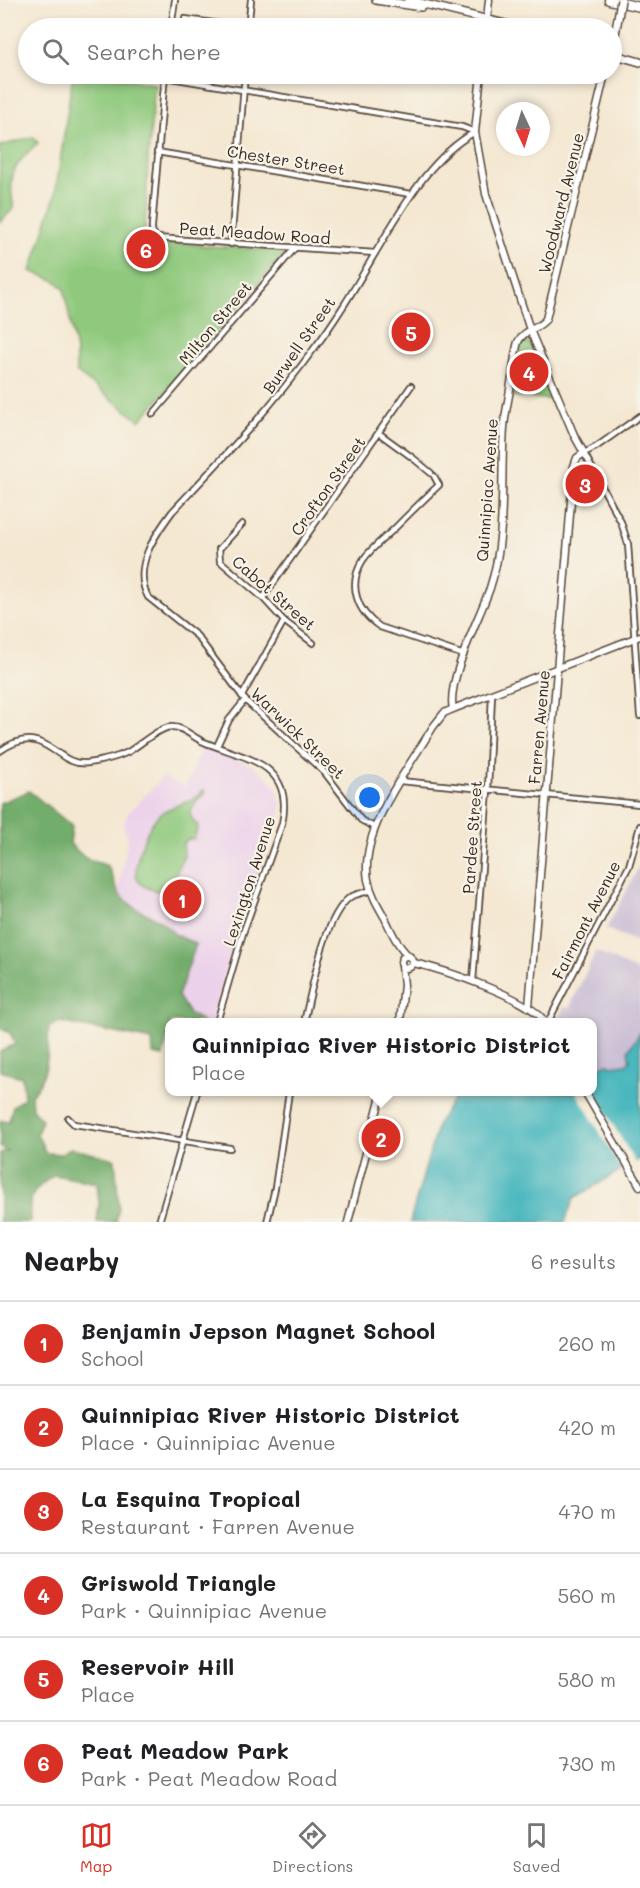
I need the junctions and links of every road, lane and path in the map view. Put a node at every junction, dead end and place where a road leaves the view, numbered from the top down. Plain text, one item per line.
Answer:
1 (175, 0) edge
2 (250, 0) edge
3 (376, 0) edge
4 (408, 0) edge
5 (489, 0) edge
6 (609, 0) edge
7 (621, 0) edge
8 (436, 7) junction
9 (640, 8) edge
10 (172, 18) edge
11 (249, 18) edge
12 (483, 18) edge
13 (487, 18) edge
14 (618, 18) edge
15 (622, 56) edge
16 (640, 62) edge
17 (164, 84) edge
18 (212, 84) edge
19 (243, 84) edge
20 (480, 84) edge
21 (603, 84) edge
22 (243, 90) junction
23 (475, 132) junction
24 (157, 152) junction
25 (237, 164) junction
26 (411, 194) junction
27 (231, 244) junction
28 (295, 248) junction
29 (375, 253) junction
30 (530, 330) junction
31 (411, 387) dead end
32 (153, 414) dead end
33 (640, 416) edge
34 (380, 434) junction
35 (584, 453) junction
36 (242, 524) dead end
37 (143, 572) joint
38 (263, 598) junction
39 (284, 621) junction
40 (638, 637) edge
41 (313, 643) dead end
42 (464, 655) junction
43 (558, 668) junction
44 (492, 694) junction
45 (244, 698) junction
46 (453, 709) junction
47 (640, 716) edge
48 (218, 746) junction
49 (0, 751) edge
50 (400, 781) junction
51 (488, 790) junction
52 (547, 795) junction
53 (640, 804) edge
54 (640, 826) edge
55 (374, 827) junction
56 (371, 890) junction
57 (397, 942) junction
58 (409, 956) junction
59 (401, 963) junction
60 (412, 965) junction
61 (473, 981) junction
62 (404, 985) junction
63 (529, 1008) junction
64 (219, 1018) edge
65 (305, 1018) edge
66 (401, 1018) edge
67 (542, 1018) edge
68 (550, 1018) edge
69 (196, 1096) edge
70 (288, 1096) edge
71 (381, 1096) edge
72 (587, 1096) edge
73 (68, 1118) dead end
74 (182, 1141) junction
75 (230, 1148) dead end
76 (640, 1186) edge
77 (159, 1222) edge
78 (267, 1222) edge
79 (348, 1222) edge

1 - 10 street
2 - 11 street
3 - 8 main road
4 - 8 main road
5 - 13 main road
6 - 9 highway
7 - 14 main road, bridge
8 - 12 main road
15 - 16 main road
17 - 24 street, Peat Meadow Road
18 - 22 street
19 - 22 street
20 - 23 main road
21 - 30 main road, Woodward Avenue
22 - 23 street
22 - 25 street
23 - 26 street, Burwell Street
23 - 30 main road
24 - 25 street, Chester Street
24 - 27 street, Peat Meadow Road
25 - 26 street, Chester Street
25 - 27 street
26 - 29 street, Burwell Street
27 - 28 street, Peat Meadow Road
28 - 29 street, Peat Meadow Road
28 - 32 street, Milton Street
29 - 37 street, Burwell Street
30 - 35 main road
30 - 42 main road, Quinnipiac Avenue
31 - 34 street, Crofton Street
33 - 35 street
34 - 38 street, Crofton Street
34 - 42 street
35 - 40 street
35 - 43 main road, Farren Avenue
36 - 38 street, Cabot Street
37 - 45 street, Warwick Street
38 - 39 street, Cabot Street
39 - 41 street, Cabot Street
39 - 45 street
40 - 43 main road
40 - 47 street
42 - 46 main road, Quinnipiac Avenue
43 - 44 main road
43 - 52 main road, Farren Avenue
44 - 46 main road
44 - 51 street, Pardee Street
45 - 48 street
45 - 55 street, Warwick Street
46 - 50 main road
48 - 49 street, Lexington Avenue
48 - 64 street, Lexington Avenue
50 - 51 street
50 - 55 main road
51 - 52 street
51 - 61 street, Pardee Street
52 - 53 street
52 - 63 main road, Farren Avenue
54 - 68 street, Fairmont Avenue
55 - 56 main road
56 - 57 main road
56 - 65 street
57 - 58 main road
57 - 59 main road
58 - 59 main road
58 - 60 main road
59 - 60 main road
59 - 62 main road
60 - 61 main road
60 - 62 main road
61 - 63 main road
62 - 66 main road
63 - 67 main road
69 - 74 street
70 - 78 street
71 - 79 main road
72 - 76 main road
73 - 74 street
74 - 75 street
74 - 77 street

